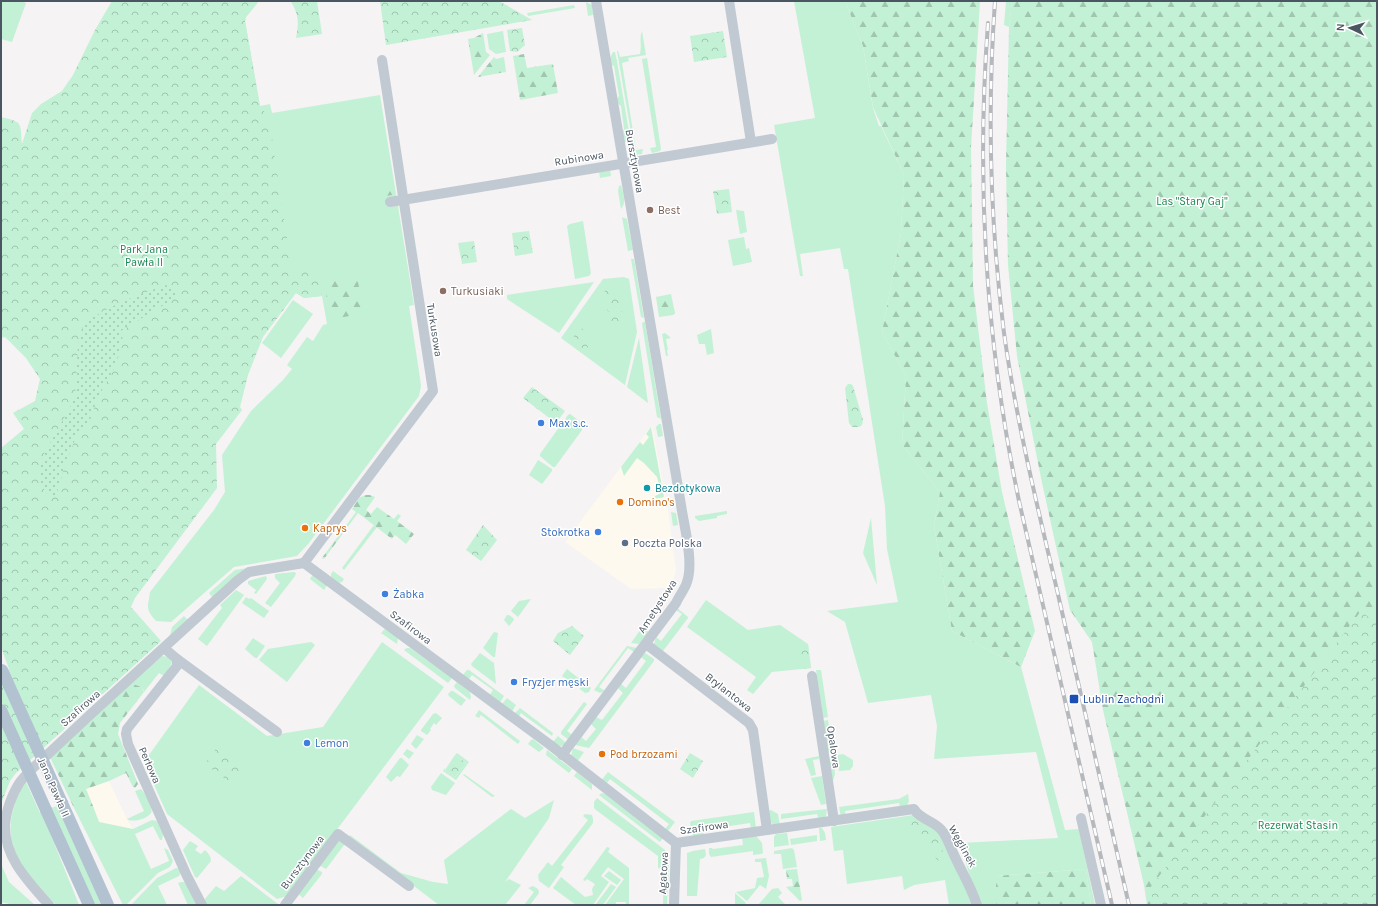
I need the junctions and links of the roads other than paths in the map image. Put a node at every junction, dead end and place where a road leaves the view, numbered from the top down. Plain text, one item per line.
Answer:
1 (596, 1) edge
2 (729, 1) edge
3 (382, 60) dead end
4 (772, 139) dead end
5 (751, 142) junction
6 (623, 163) junction
7 (403, 200) junction
8 (390, 202) dead end
9 (666, 420) joint
10 (304, 563) junction
11 (646, 644) junction
12 (164, 648) junction
13 (177, 659) junction
14 (1, 670) edge
15 (812, 676) dead end
16 (1, 710) edge
17 (277, 732) dead end
18 (562, 755) junction
19 (914, 809) joint
20 (1081, 818) dead end
21 (834, 821) junction
22 (767, 830) junction
23 (676, 843) junction
24 (409, 886) dead end
25 (49, 905) edge
26 (89, 905) edge
27 (108, 905) edge
28 (202, 905) edge
29 (285, 905) edge
30 (674, 905) edge
31 (977, 905) edge
32 (1101, 905) edge

1 - 6 street, Bursztynowa
2 - 5 street
3 - 7 street, Turkusowa
4 - 5 street, Rubinowa
5 - 6 street, Rubinowa
6 - 7 street, Rubinowa
6 - 9 street, Bursztynowa
7 - 8 street, Rubinowa
7 - 10 street, Turkusowa
9 - 11 street, Ametystowa
10 - 12 street, Szafirowa
10 - 18 street, Szafirowa
11 - 18 street, Ametystowa
11 - 22 street, Brylantowa
12 - 13 street
12 - 25 street, Szafirowa
13 - 17 street
13 - 28 street, Perłowa
14 - 27 main road, Jana Pawła II, bridge
15 - 21 street, Opalowa
16 - 26 main road, Jana Pawła II, bridge
18 - 23 street, Szafirowa
19 - 21 street, Szafirowa
19 - 31 street, Węglinek
20 - 32 street
21 - 22 street, Szafirowa
22 - 23 street, Szafirowa
23 - 30 street, Agatowa
24 - 29 street, Bursztynowa

